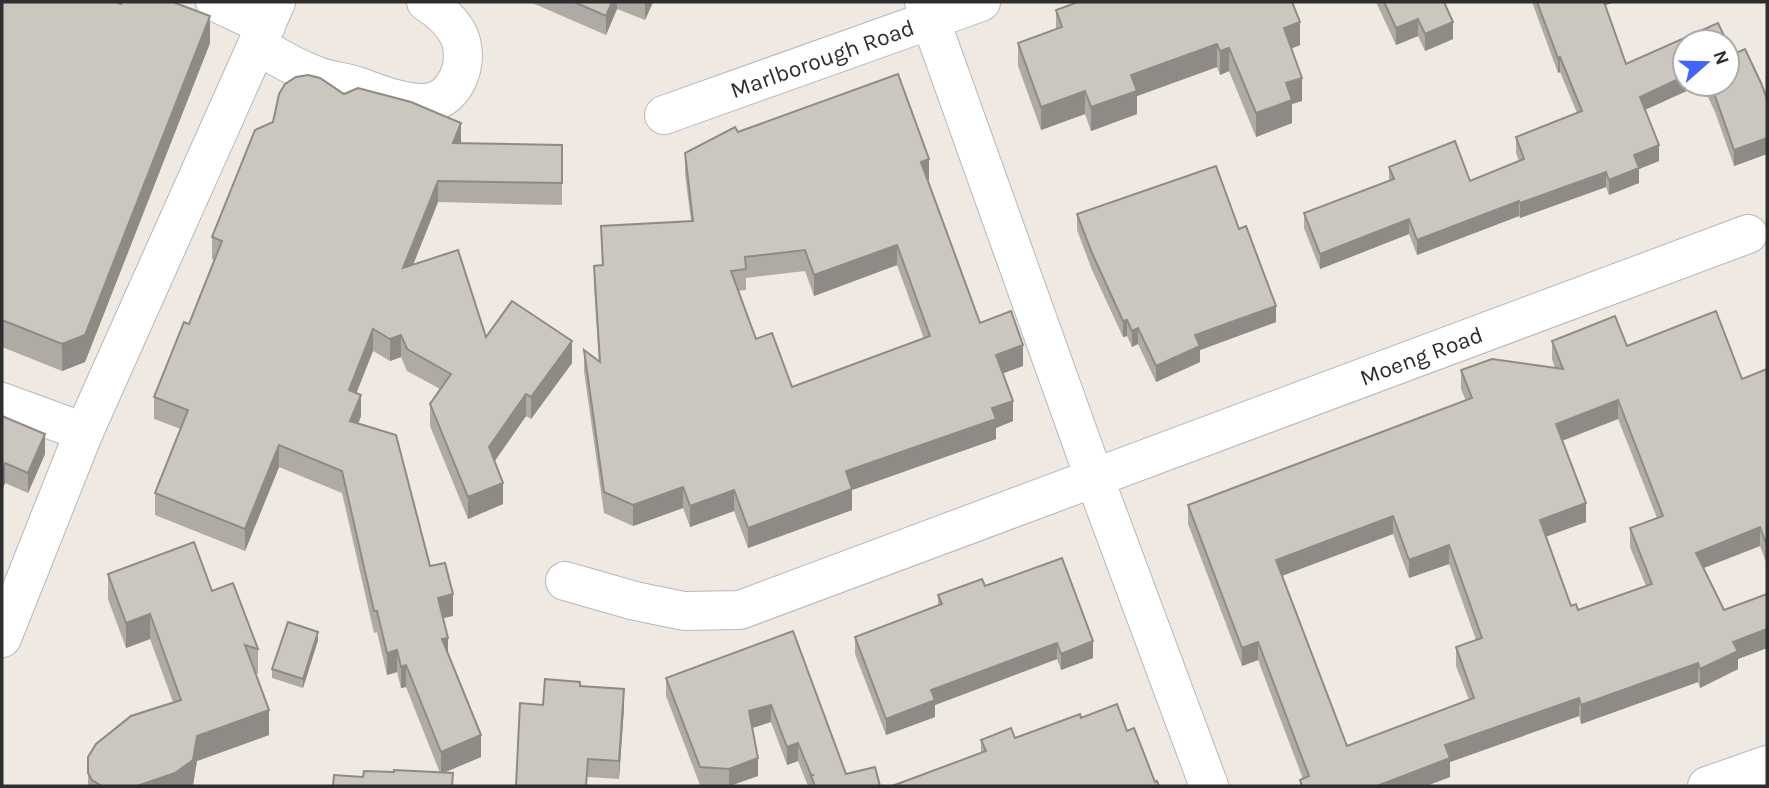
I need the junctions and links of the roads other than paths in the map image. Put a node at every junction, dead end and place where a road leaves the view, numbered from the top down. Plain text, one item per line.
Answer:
1 (215, 2) edge
2 (426, 2) edge
3 (981, 2) edge
4 (927, 12) edge
5 (266, 24) edge
6 (664, 115) dead end
7 (1748, 234) dead end
8 (2, 402) edge
9 (84, 432) junction
10 (1094, 477) junction
11 (565, 581) dead end
12 (2, 638) edge
13 (1767, 765) edge
14 (1209, 786) edge
15 (1707, 786) edge

1 - 5 street
2 - 5 street
3 - 4 street, Marlborough Road
4 - 6 street, Marlborough Road
4 - 10 street
5 - 9 street
7 - 10 street, Moeng Road
8 - 9 street
9 - 12 street
10 - 11 street, Moeng Road
10 - 14 street
13 - 15 street

